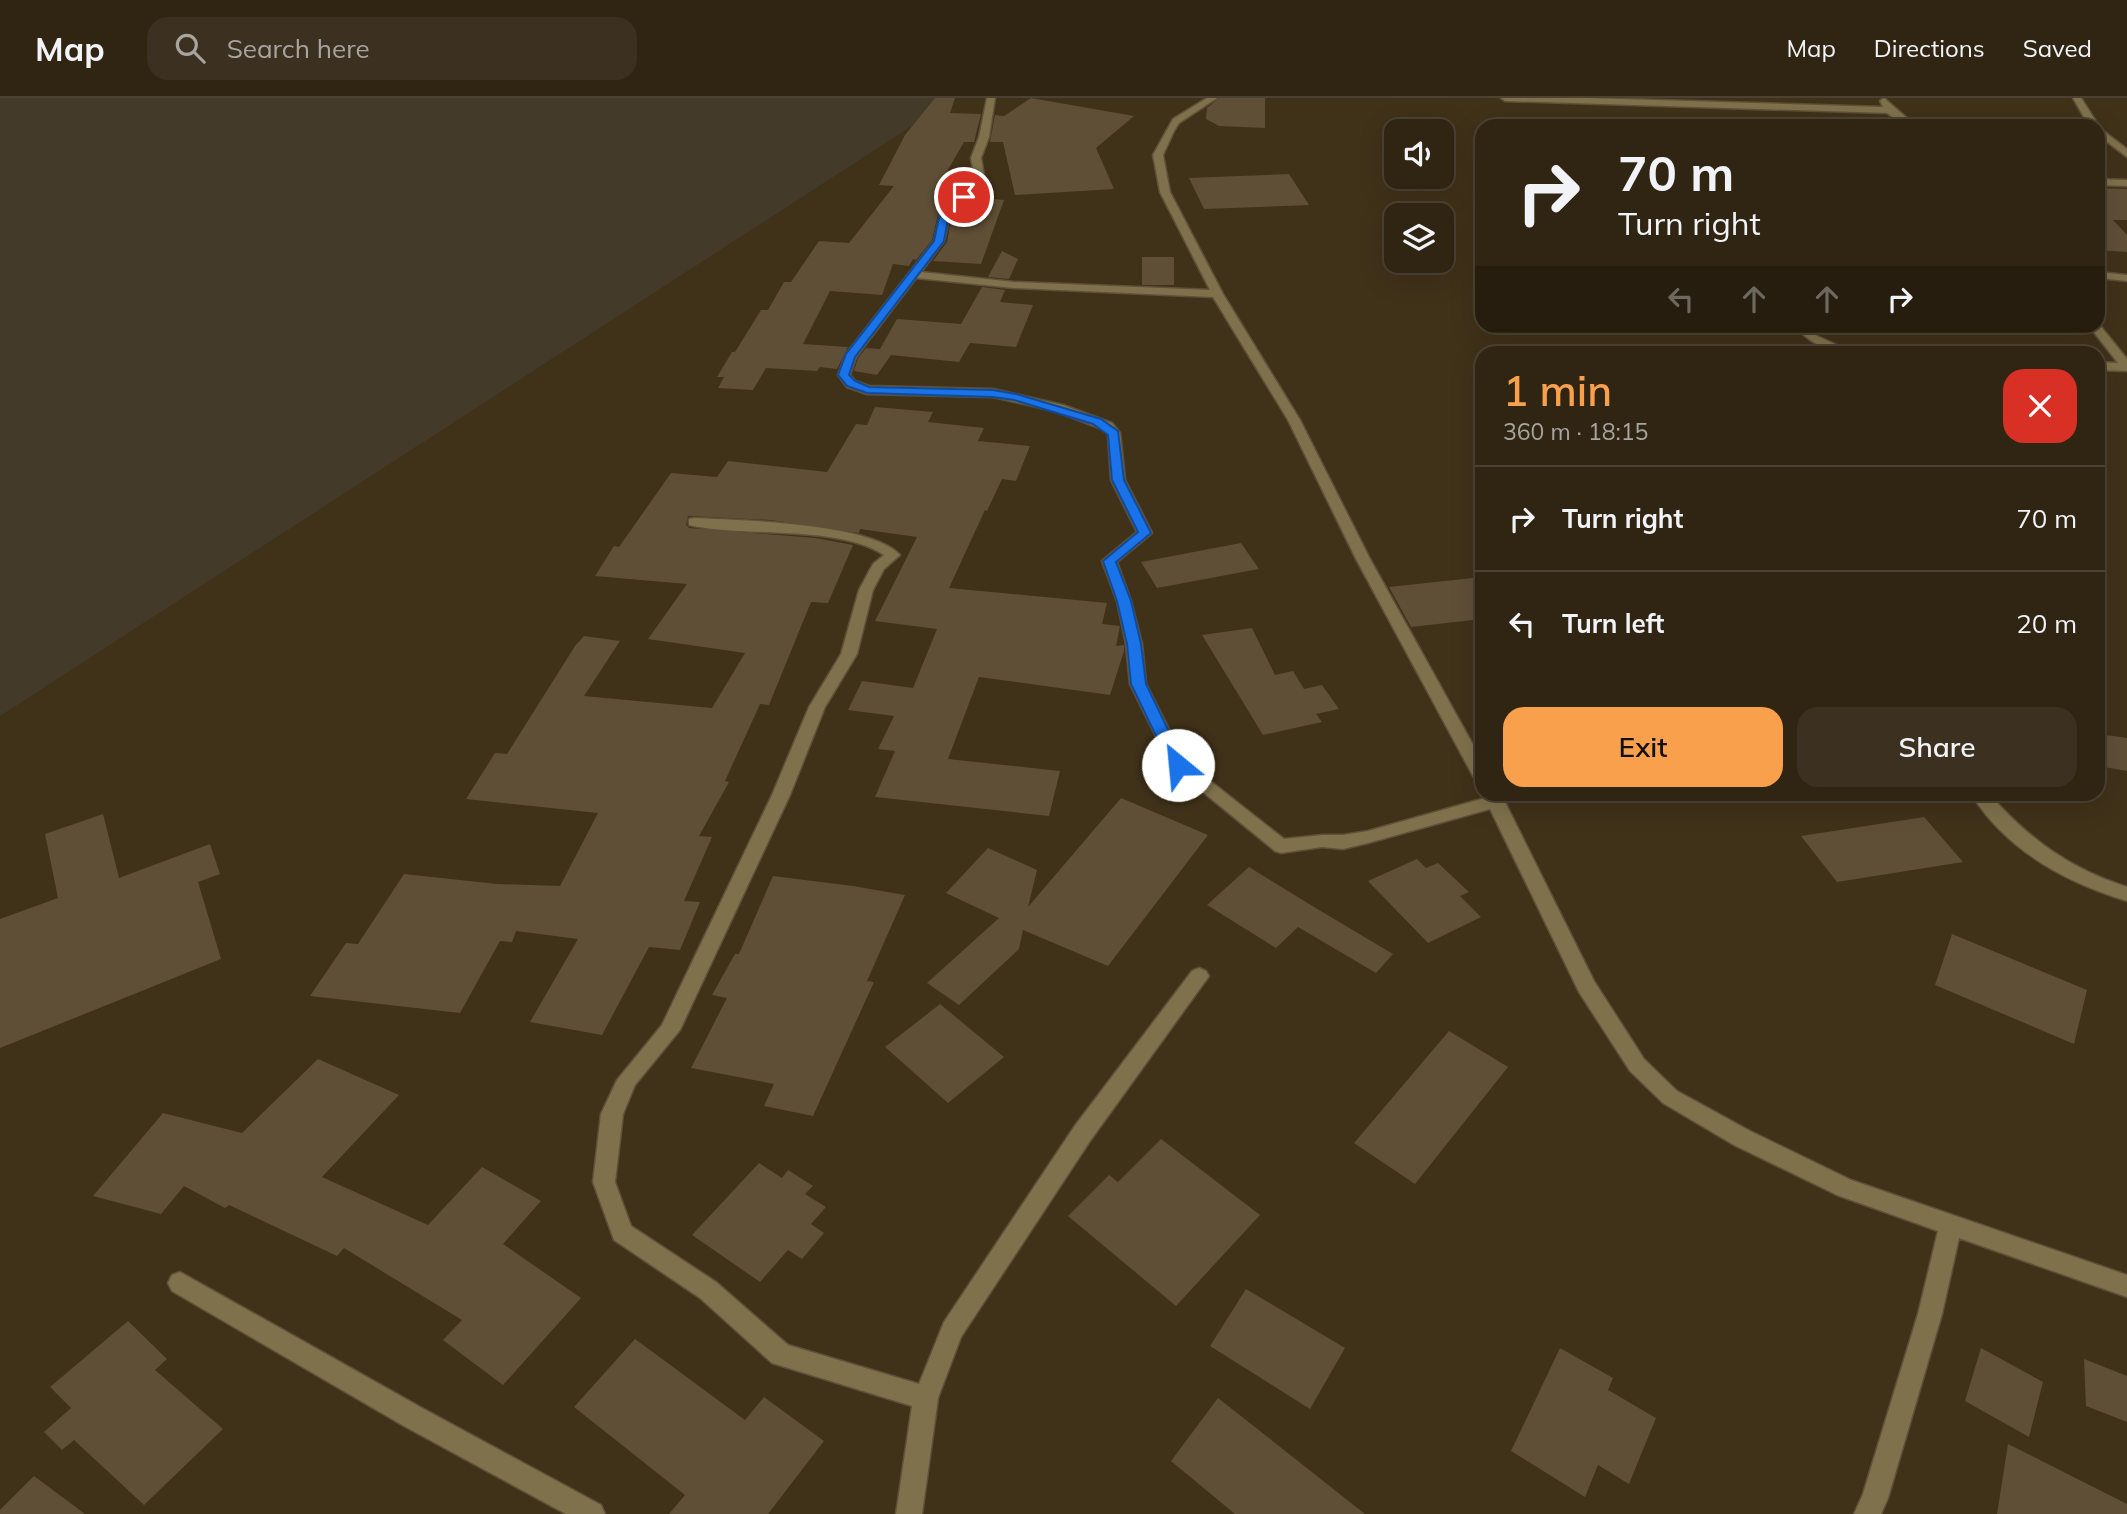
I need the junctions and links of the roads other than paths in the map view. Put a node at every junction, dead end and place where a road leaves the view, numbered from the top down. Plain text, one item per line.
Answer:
1 (991, 98) edge
2 (1213, 98) edge
3 (1505, 98) edge
4 (1882, 98) edge
5 (2077, 98) edge
6 (1889, 110) junction
7 (1901, 119) edge
8 (2090, 119) edge
9 (2105, 136) edge
10 (2127, 154) edge
11 (2105, 182) edge
12 (2127, 183) edge
13 (912, 274) junction
14 (2105, 276) edge
15 (2127, 278) edge
16 (1217, 294) junction
17 (1808, 333) edge
18 (2100, 333) edge
19 (1832, 346) edge
20 (2105, 366) edge
21 (2127, 367) edge
22 (694, 522) dead end
23 (1475, 763) edge
24 (1484, 801) edge
25 (1495, 801) edge
26 (1985, 801) edge
27 (2127, 894) edge
28 (1199, 976) dead end
29 (1951, 1225) junction
30 (180, 1283) dead end
31 (2127, 1286) edge
32 (926, 1398) junction
33 (592, 1514) edge
34 (909, 1514) edge
35 (1867, 1514) edge

1 - 13 street
2 - 16 street
3 - 6 street
4 - 6 street
5 - 8 street
6 - 7 street
9 - 10 street
11 - 12 street
13 - 16 street
13 - 24 street
14 - 15 street
16 - 23 street
17 - 19 street
18 - 21 street
20 - 21 street
22 - 32 street
25 - 29 street
26 - 27 street
28 - 32 street
29 - 31 street
29 - 35 street
30 - 33 street
32 - 34 street

